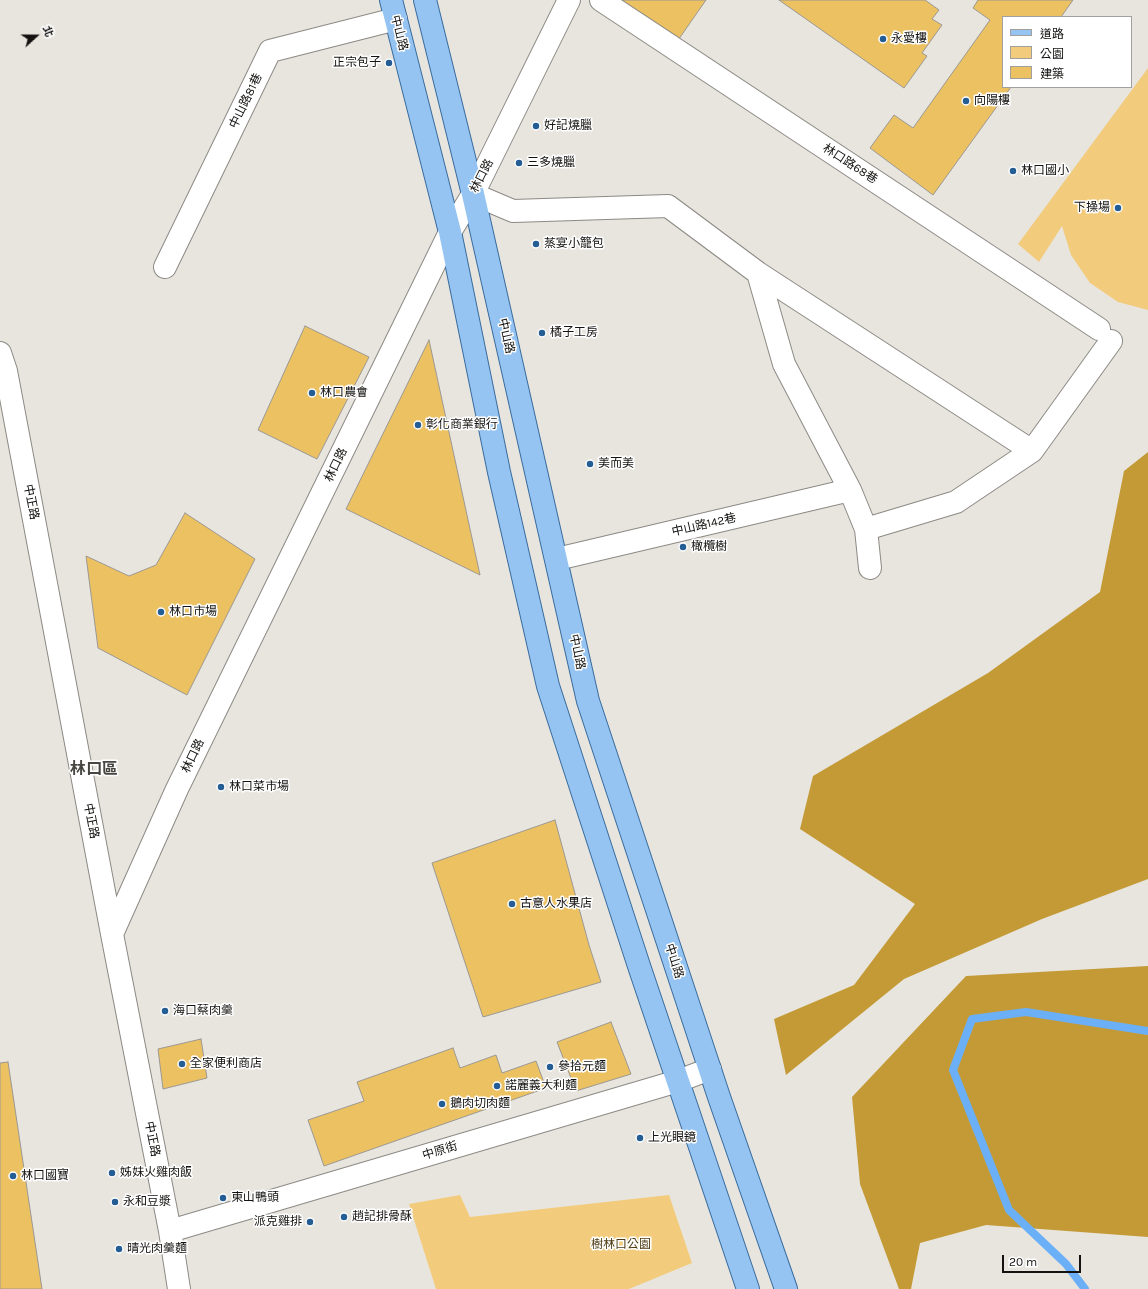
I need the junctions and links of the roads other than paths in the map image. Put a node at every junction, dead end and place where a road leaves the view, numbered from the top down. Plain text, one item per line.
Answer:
1 (425, 0) edge
2 (569, 0) edge
3 (601, 0) edge
4 (393, 10) edge
5 (473, 194) junction
6 (450, 232) junction
7 (165, 267) dead end
8 (758, 273) junction
9 (0, 353) edge
10 (1032, 451) junction
11 (850, 490) junction
12 (866, 529) junction
13 (557, 559) junction
14 (870, 568) dead end
15 (112, 934) junction
16 (710, 1069) junction
17 (678, 1081) junction
18 (170, 1231) junction
19 (179, 1289) edge
20 (748, 1289) edge
21 (786, 1289) edge

1 - 5 main road, 中山路
2 - 5 street, 林口路
3 - 10 street, 林口路68巷
4 - 6 main road, 中山路
4 - 7 street, 中山路81巷
5 - 6 street, 林口路
5 - 8 street
5 - 13 main road, 中山路
6 - 15 street, 林口路
6 - 17 main road, 中山路
8 - 10 street
8 - 11 street
9 - 15 street, 中正路
10 - 12 street
11 - 12 street
11 - 13 street, 中山路142巷
12 - 14 street
13 - 16 main road, 中山路
15 - 18 street, 中正路
16 - 17 street, 中原街
16 - 21 main road, 中山路
17 - 18 street, 中原街
17 - 20 main road, 中山路
18 - 19 street, 中正路

